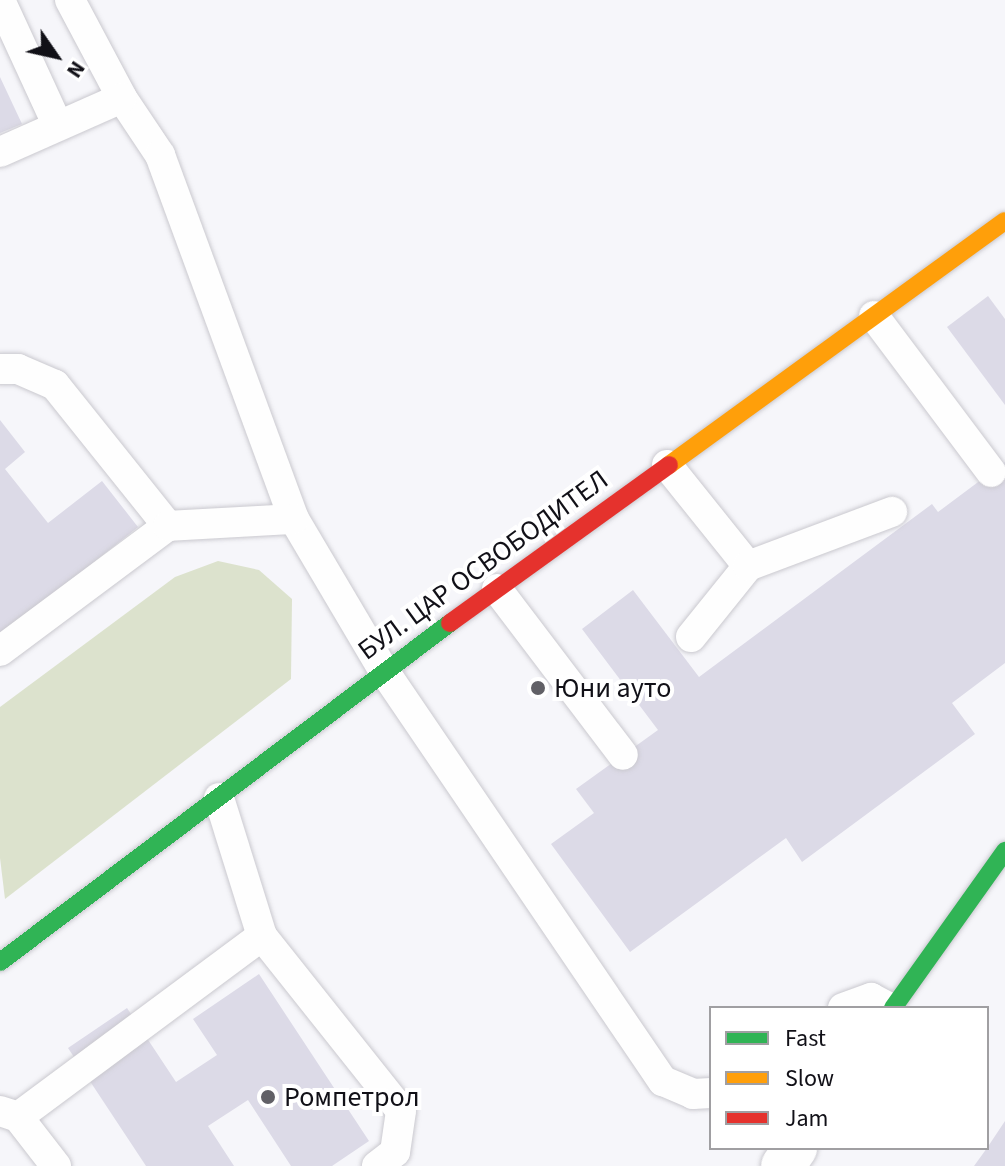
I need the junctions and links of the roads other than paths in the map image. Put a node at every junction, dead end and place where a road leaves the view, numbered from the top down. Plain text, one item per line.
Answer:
1 (0, 0) edge
2 (70, 0) edge
3 (122, 98) junction
4 (57, 124) junction
5 (0, 152) edge
6 (1005, 221) edge
7 (874, 316) junction
8 (0, 369) edge
9 (667, 465) junction
10 (991, 472) dead end
11 (892, 512) dead end
12 (294, 519) junction
13 (168, 526) junction
14 (748, 566) junction
15 (497, 589) junction
16 (691, 637) dead end
17 (0, 651) edge
18 (384, 671) junction
19 (623, 755) dead end
20 (219, 798) junction
21 (1005, 851) edge
22 (262, 936) junction
23 (0, 962) edge
24 (849, 1006) edge
25 (888, 1006) edge
26 (893, 1006) edge
27 (709, 1093) edge
28 (9, 1114) edge
29 (56, 1166) edge
30 (377, 1166) edge

1 - 4 lane
2 - 3 lane
3 - 4 lane
3 - 12 lane
4 - 5 lane
6 - 7 main road, БУЛ. ЦАР ОСВОБОДИТЕЛ
7 - 9 main road, БУЛ. ЦАР ОСВОБОДИТЕЛ
7 - 10 lane
8 - 13 lane
9 - 14 lane
9 - 15 main road, БУЛ. ЦАР ОСВОБОДИТЕЛ
11 - 14 lane
12 - 13 lane
12 - 18 lane
13 - 17 lane
14 - 16 lane
15 - 18 main road, БУЛ. ЦАР ОСВОБОДИТЕЛ
15 - 19 lane
18 - 20 main road, БУЛ. ЦАР ОСВОБОДИТЕЛ
18 - 27 lane
20 - 22 lane
20 - 23 main road, БУЛ. ЦАР ОСВОБОДИТЕЛ
21 - 26 main road
22 - 28 lane
22 - 30 lane
24 - 25 lane
28 - 29 lane

